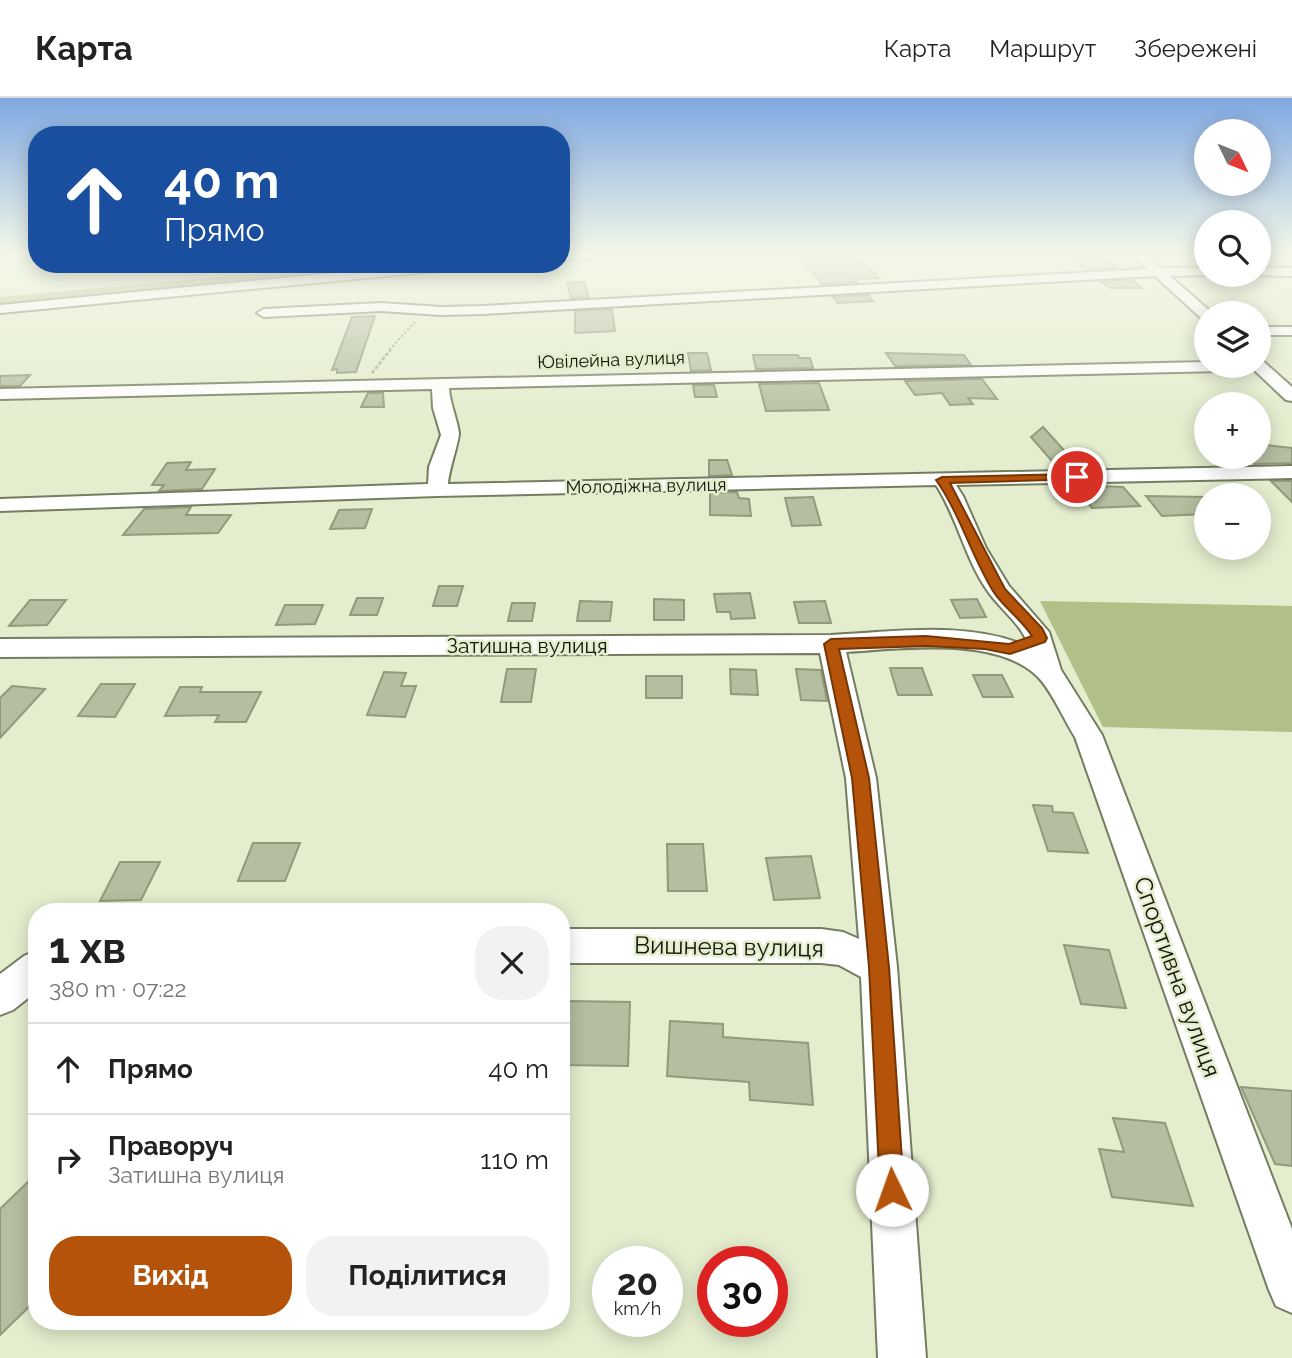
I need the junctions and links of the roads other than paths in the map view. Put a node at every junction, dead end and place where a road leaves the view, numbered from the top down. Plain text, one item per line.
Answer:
1 (271, 312) edge
2 (264, 313) dead end
3 (1271, 331) edge
4 (1292, 331) edge
5 (1194, 367) edge
6 (1271, 377) edge
7 (440, 383) junction
8 (0, 394) edge
9 (1292, 396) edge
10 (1292, 472) edge
11 (942, 480) junction
12 (437, 491) junction
13 (0, 505) edge
14 (831, 644) junction
15 (0, 648) edge
16 (1044, 654) junction
17 (570, 946) edge
18 (879, 967) junction
19 (28, 975) edge
20 (0, 997) edge
21 (1292, 1290) edge
22 (902, 1358) edge

1 - 2 street
3 - 4 street
5 - 7 street, Ювілейна вулиця
6 - 9 street
7 - 8 street, Ювілейна вулиця
7 - 12 street
10 - 11 street, Молодіжна вулиця
11 - 12 street, Молодіжна вулиця
11 - 16 street, Спортивна вулиця
12 - 13 street, Молодіжна вулиця
14 - 15 street, Затишна вулиця
14 - 16 street, Затишна вулиця
14 - 18 street
16 - 21 street, Спортивна вулиця
17 - 18 street, Вишнева вулиця
18 - 22 street
19 - 20 street

